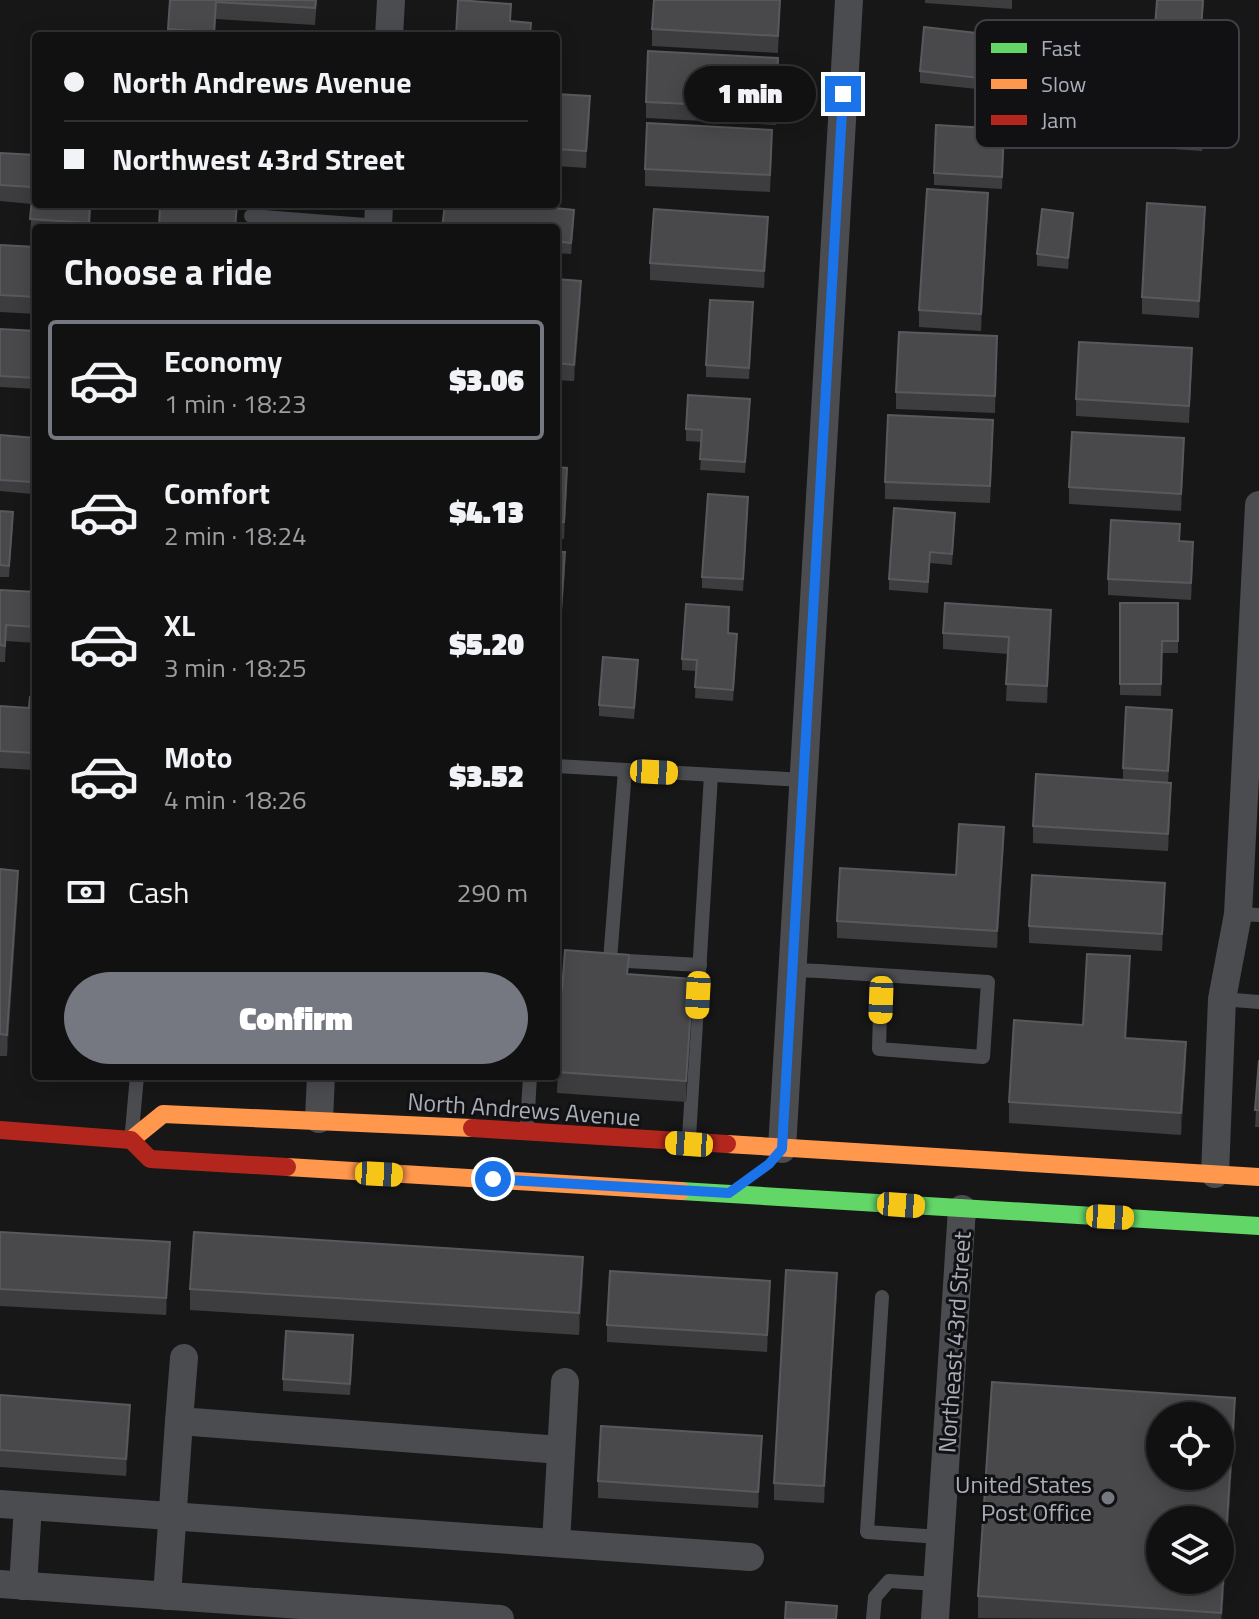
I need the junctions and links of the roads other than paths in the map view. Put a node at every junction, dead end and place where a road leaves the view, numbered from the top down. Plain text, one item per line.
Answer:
1 (391, 0) edge
2 (849, 0) edge
3 (389, 32) edge
4 (251, 216) dead end
5 (378, 219) edge
6 (1259, 505) edge
7 (560, 766) edge
8 (625, 770) junction
9 (711, 775) junction
10 (804, 780) junction
11 (1248, 914) edge
12 (700, 965) junction
13 (793, 970) junction
14 (881, 975) junction
15 (1222, 999) junction
16 (1259, 1002) edge
17 (137, 1080) edge
18 (321, 1080) edge
19 (530, 1080) edge
20 (319, 1119) junction
21 (0, 1130) edge
22 (527, 1134) junction
23 (131, 1140) junction
24 (689, 1144) junction
25 (775, 1157) junction
26 (1215, 1174) junction
27 (1259, 1177) edge
28 (751, 1178) dead end
29 (729, 1193) junction
30 (962, 1209) junction
31 (1259, 1226) edge
32 (882, 1297) dead end
33 (184, 1358) dead end
34 (565, 1382) dead end
35 (179, 1421) junction
36 (561, 1450) junction
37 (14, 1505) edge
38 (173, 1516) junction
39 (940, 1537) junction
40 (556, 1543) junction
41 (750, 1557) dead end
42 (937, 1584) junction
43 (12, 1585) edge
44 (167, 1596) junction
45 (500, 1619) edge
46 (873, 1619) edge
47 (935, 1619) edge

1 - 3 street
2 - 10 street
4 - 5 lane
6 - 11 street
7 - 8 lane
8 - 9 lane
8 - 12 lane
9 - 10 lane
9 - 12 lane
10 - 13 street
11 - 15 street
12 - 24 lane
13 - 14 lane
13 - 25 street
14 - 14 lane
15 - 16 lane
15 - 26 street
17 - 23 lane
18 - 20 street
19 - 22 lane
20 - 22 main road, North Andrews Avenue
20 - 23 main road, North Andrews Avenue
21 - 23 main road
22 - 24 main road, North Andrews Avenue
23 - 29 main road
24 - 25 main road, North Andrews Avenue
25 - 26 main road, North Andrews Avenue
26 - 27 main road, North Andrews Avenue
28 - 29 main road
29 - 30 main road
30 - 31 main road
30 - 39 street, Northeast 43rd Street
32 - 39 lane
33 - 35 street
34 - 36 street
35 - 36 street
35 - 38 street
36 - 40 street
37 - 38 street
37 - 43 street
38 - 40 street
38 - 44 street
39 - 42 street, Northeast 43rd Street
40 - 41 street
42 - 46 lane
42 - 47 street, Northeast 43rd Street
43 - 44 street
44 - 45 street

